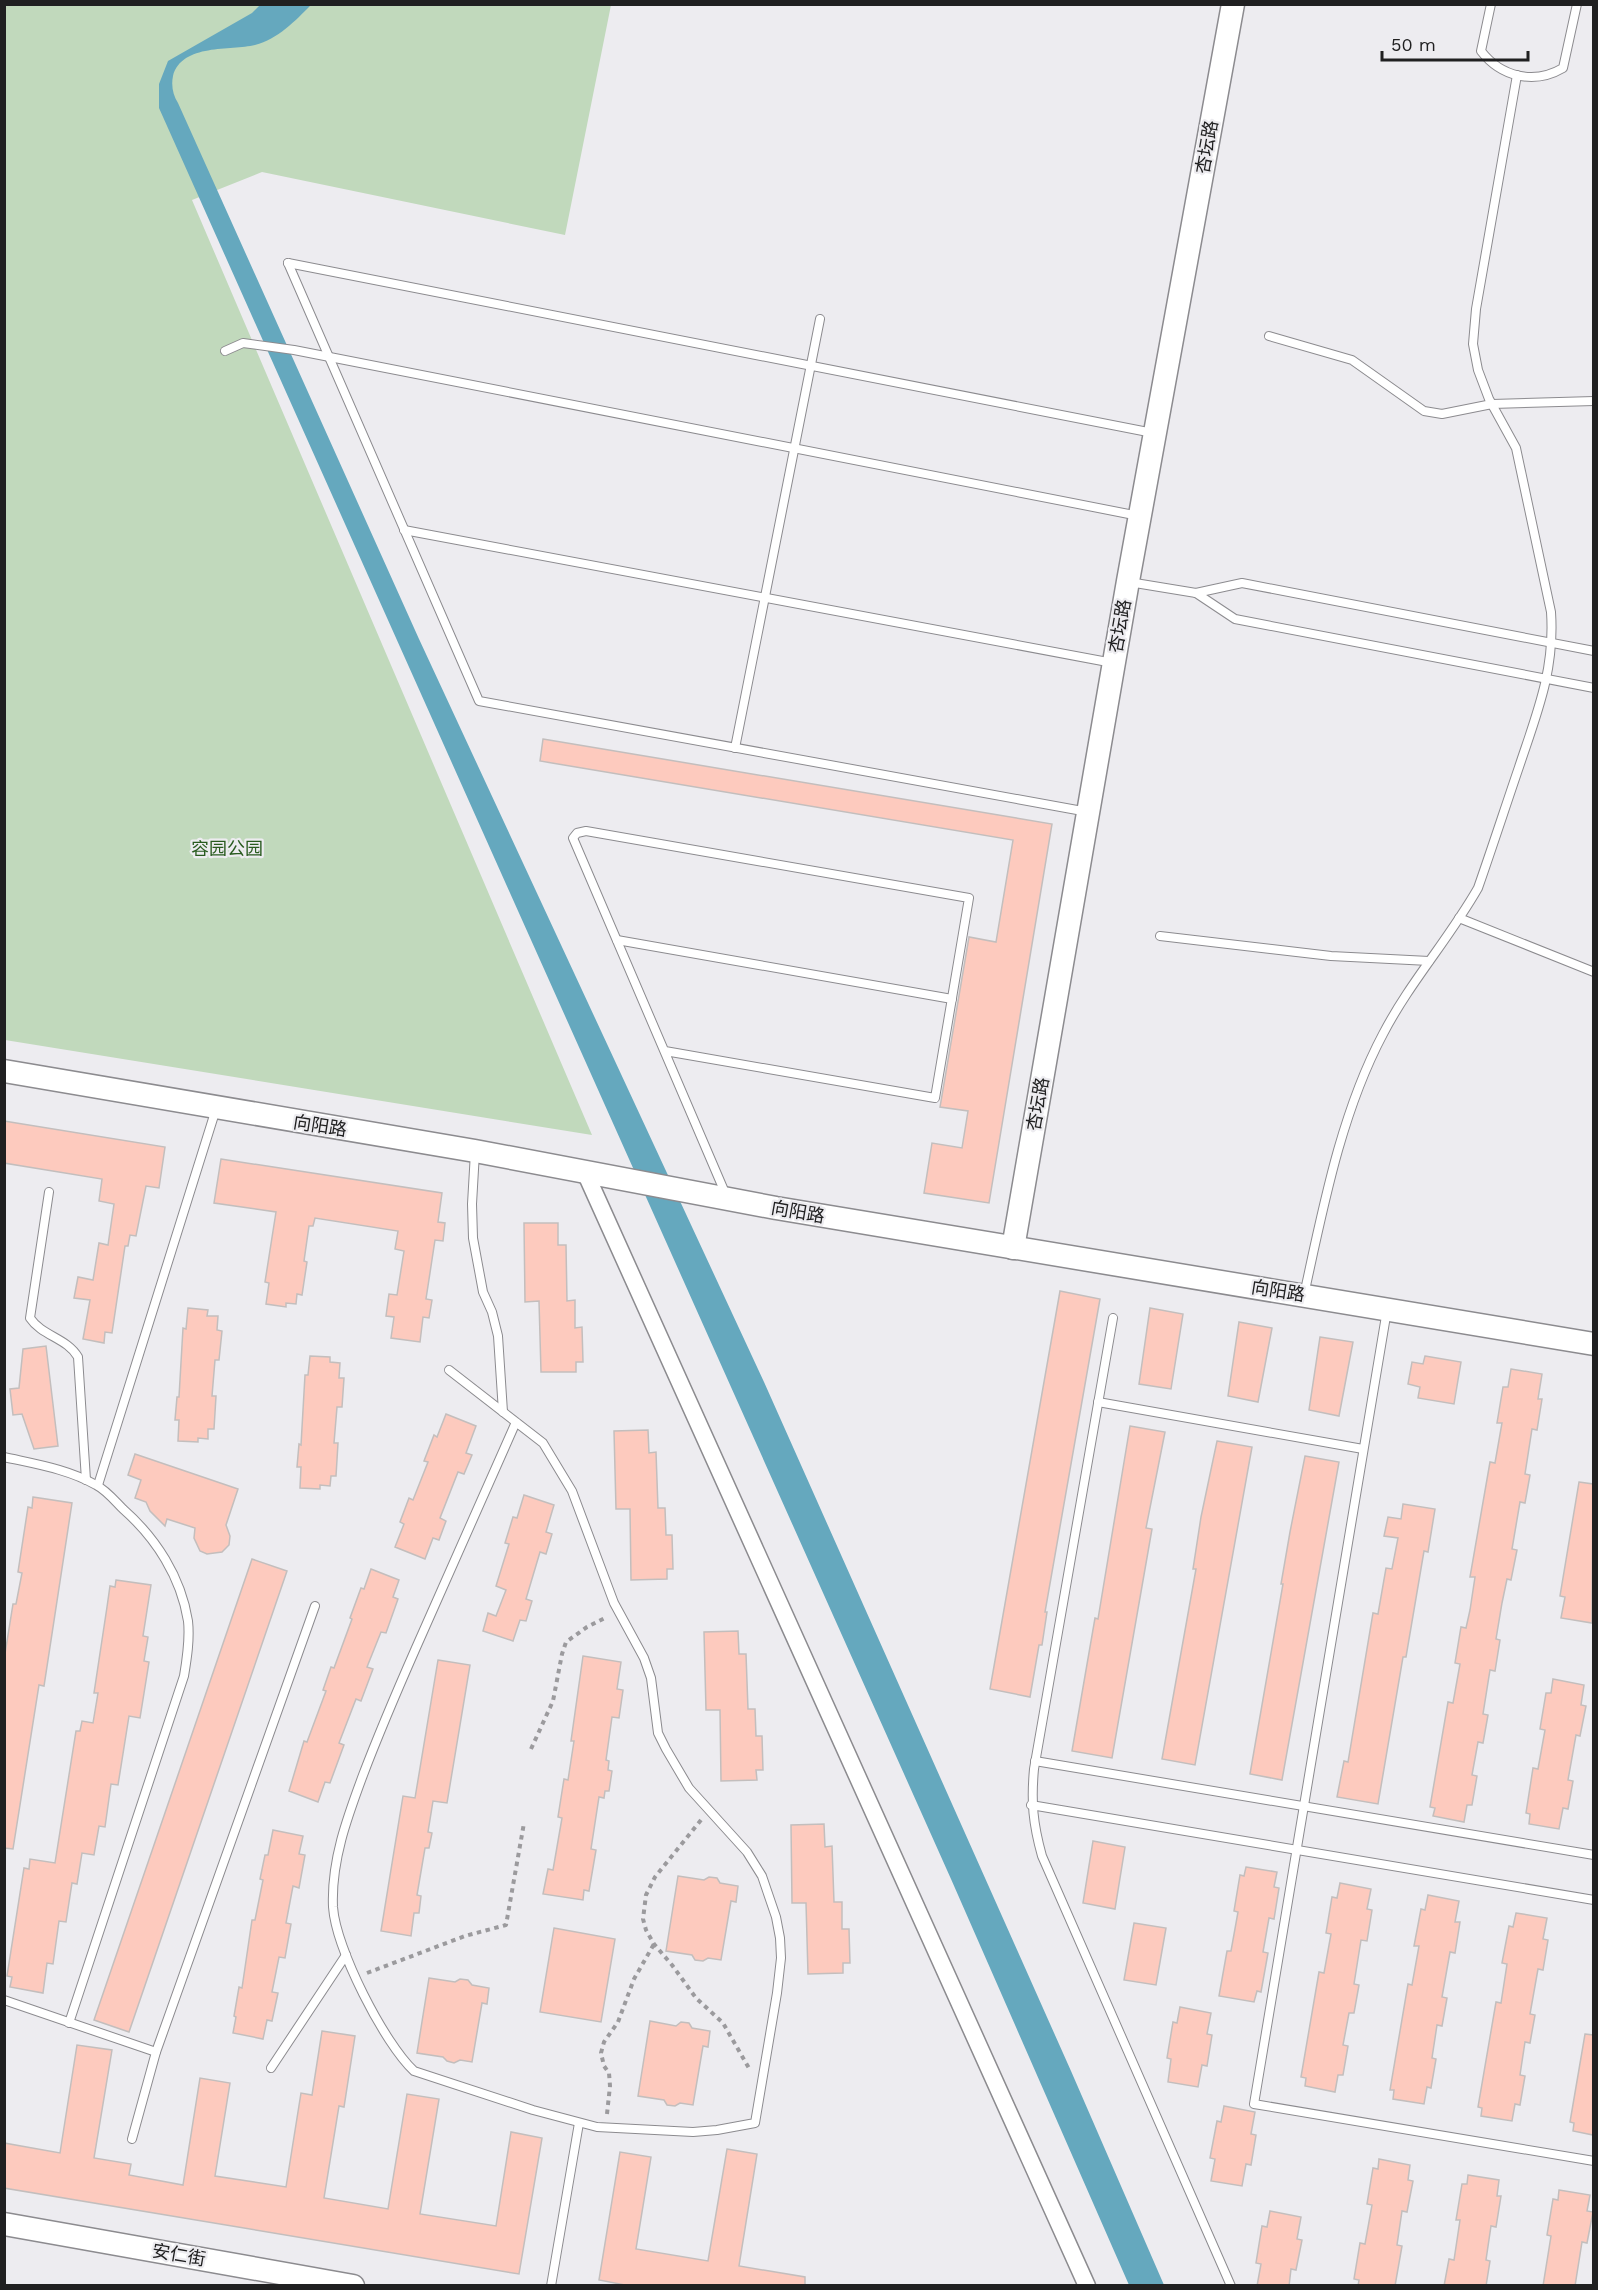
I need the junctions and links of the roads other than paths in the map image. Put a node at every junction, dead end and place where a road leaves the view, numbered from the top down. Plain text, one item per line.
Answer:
1 (1233, 4) edge
2 (1491, 4) edge
3 (1576, 4) edge
4 (1517, 75) junction
5 (820, 319) dead end
6 (1269, 336) dead end
7 (225, 351) dead end
8 (329, 357) junction
9 (811, 366) junction
10 (1593, 401) edge
11 (1492, 404) junction
12 (1155, 434) junction
13 (794, 449) junction
14 (1140, 516) junction
15 (404, 530) junction
16 (1128, 581) junction
17 (1196, 593) junction
18 (765, 598) junction
19 (1552, 643) junction
20 (1593, 651) edge
21 (1114, 663) junction
22 (1547, 679) junction
23 (1593, 688) edge
24 (735, 748) junction
25 (1088, 813) junction
26 (1460, 918) junction
27 (1160, 936) dead end
28 (617, 940) junction
29 (1429, 961) junction
30 (1593, 972) edge
31 (952, 999) junction
32 (665, 1051) junction
33 (4, 1071) edge
34 (216, 1109) junction
35 (475, 1151) junction
36 (585, 1172) junction
37 (49, 1192) dead end
38 (728, 1199) junction
39 (1013, 1248) junction
40 (1304, 1296) junction
41 (1387, 1310) junction
42 (1113, 1318) dead end
43 (1593, 1344) edge
44 (449, 1370) dead end
45 (1098, 1402) junction
46 (503, 1412) junction
47 (516, 1422) junction
48 (1364, 1449) junction
49 (4, 1457) edge
50 (86, 1480) junction
51 (98, 1485) junction
52 (315, 1606) dead end
53 (1035, 1761) junction
54 (1031, 1805) junction
55 (1304, 1806) junction
56 (1296, 1850) junction
57 (1593, 1855) edge
58 (1593, 1899) edge
59 (346, 1955) junction
60 (4, 2000) edge
61 (69, 2023) junction
62 (156, 2052) junction
63 (271, 2067) dead end
64 (579, 2123) junction
65 (132, 2139) dead end
66 (1593, 2161) edge
67 (4, 2224) edge
68 (353, 2286) edge
69 (551, 2286) edge
70 (1087, 2286) edge
71 (1231, 2286) edge

1 - 12 street, 杏坛路
2 - 4 lane
3 - 4 lane
4 - 11 lane
5 - 9 lane
6 - 11 lane
7 - 8 lane
8 - 9 lane
8 - 13 lane
8 - 15 lane
9 - 12 lane
9 - 13 lane
10 - 11 lane
11 - 19 lane
12 - 14 street, 杏坛路
13 - 14 lane
13 - 18 lane
14 - 16 street, 杏坛路
15 - 18 lane
15 - 24 lane
16 - 17 lane
16 - 21 street, 杏坛路
17 - 19 lane
17 - 22 lane
18 - 21 lane
18 - 24 lane
19 - 20 lane
19 - 22 lane
21 - 25 street, 杏坛路
22 - 23 lane
22 - 26 lane
24 - 25 lane
25 - 39 street, 杏坛路
26 - 29 lane
26 - 30 lane
27 - 29 lane
28 - 31 lane
28 - 31 lane
28 - 32 lane
29 - 40 lane
31 - 32 lane
32 - 38 lane
33 - 34 street, 向阳路
34 - 35 street, 向阳路
34 - 51 lane
35 - 36 street, 向阳路
35 - 46 lane
36 - 38 street, 向阳路
36 - 70 street
37 - 50 lane
38 - 39 street, 向阳路
39 - 40 street, 向阳路
40 - 41 street, 向阳路
41 - 43 street, 向阳路
41 - 48 lane
42 - 45 lane
44 - 46 lane
45 - 48 lane
45 - 53 lane
46 - 47 lane
47 - 59 lane
47 - 64 lane
48 - 55 lane
49 - 50 lane
50 - 51 lane
51 - 61 lane
52 - 62 lane
53 - 54 lane
53 - 55 lane
54 - 56 lane
54 - 71 lane
55 - 56 lane
55 - 57 lane
56 - 58 lane
56 - 66 lane
59 - 63 lane
59 - 64 lane
60 - 61 lane
61 - 62 lane
62 - 65 lane
64 - 69 lane
67 - 68 street, 安仁街

